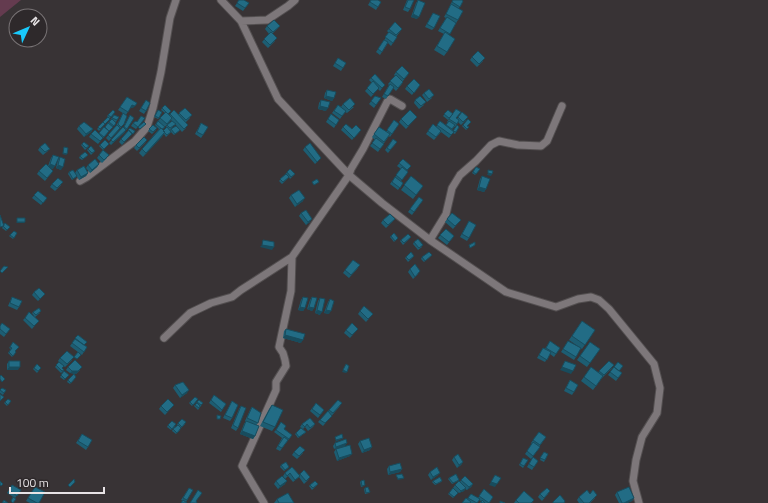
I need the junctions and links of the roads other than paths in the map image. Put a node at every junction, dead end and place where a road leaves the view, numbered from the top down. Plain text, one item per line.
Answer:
1 (176, 0) edge
2 (221, 0) edge
3 (294, 0) edge
4 (241, 21) junction
5 (402, 106) dead end
6 (562, 106) dead end
7 (349, 176) junction
8 (80, 181) edge
9 (430, 240) junction
10 (292, 257) junction
11 (164, 338) dead end
12 (264, 503) edge
13 (639, 503) edge

1 - 8 street
2 - 4 street
3 - 4 street
4 - 7 street
5 - 7 street
6 - 9 street
7 - 9 street
7 - 10 street
9 - 13 street
10 - 11 street
10 - 12 street

